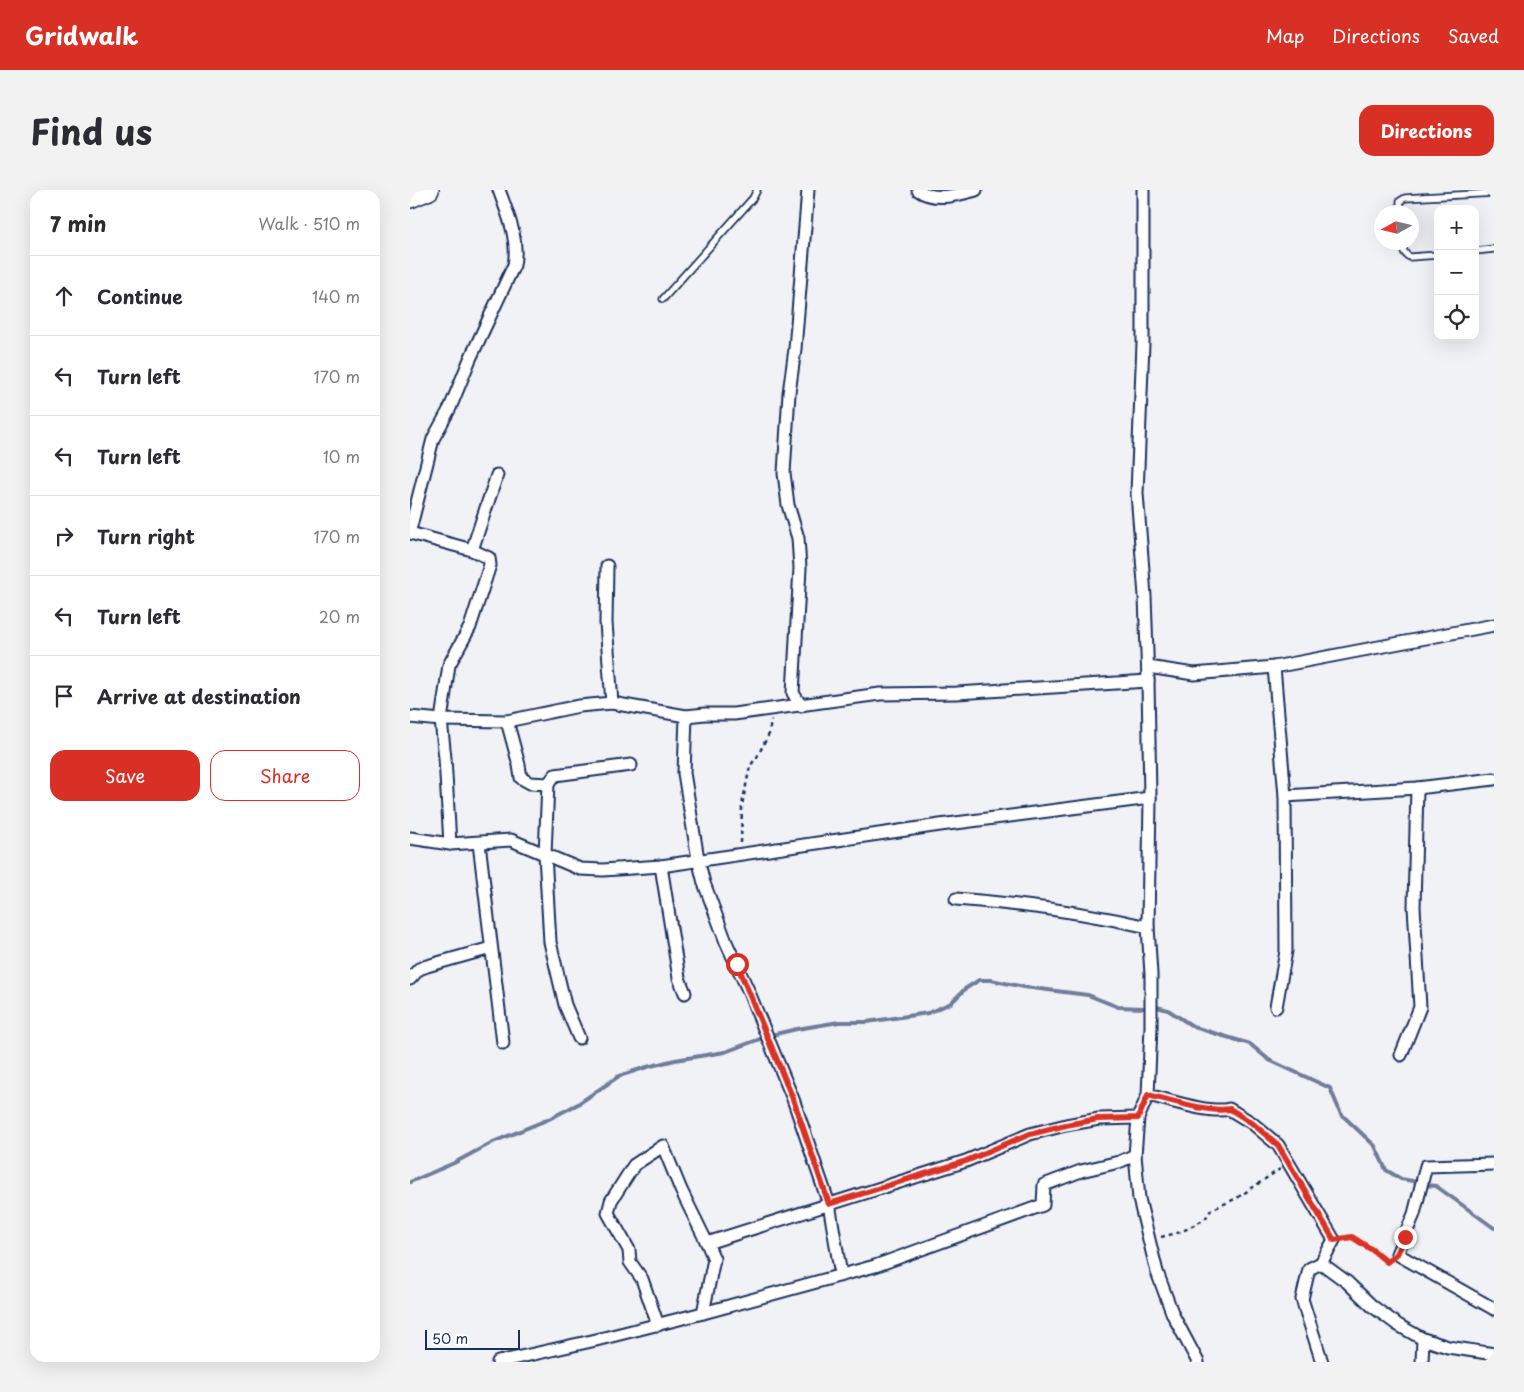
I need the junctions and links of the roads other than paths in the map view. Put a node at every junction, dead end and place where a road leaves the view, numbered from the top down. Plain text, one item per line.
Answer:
1 (429, 190) edge
2 (499, 190) edge
3 (757, 190) edge
4 (808, 190) edge
5 (918, 190) edge
6 (976, 190) edge
7 (1143, 190) edge
8 (1494, 192) edge
9 (410, 198) edge
10 (1400, 205) edge
11 (1494, 249) edge
12 (1403, 250) edge
13 (1479, 251) edge
14 (1434, 255) edge
15 (664, 299) dead end
16 (497, 475) dead end
17 (410, 531) edge
18 (472, 550) junction
19 (607, 566) dead end
20 (1494, 625) edge
21 (1148, 666) junction
22 (1274, 667) junction
23 (1148, 681) junction
24 (794, 693) junction
25 (612, 703) junction
26 (801, 706) junction
27 (772, 708) junction
28 (686, 716) junction
29 (410, 717) edge
30 (441, 720) junction
31 (507, 721) junction
32 (630, 765) dead end
33 (1494, 779) edge
34 (548, 784) junction
35 (1417, 788) junction
36 (1285, 796) junction
37 (1150, 798) junction
38 (410, 838) edge
39 (479, 842) junction
40 (450, 844) junction
41 (545, 854) junction
42 (698, 859) junction
43 (661, 866) junction
44 (956, 899) dead end
45 (1148, 927) junction
46 (491, 948) junction
47 (410, 978) edge
48 (685, 993) dead end
49 (1276, 1008) dead end
50 (580, 1038) dead end
51 (504, 1043) dead end
52 (1400, 1056) dead end
53 (1148, 1095) junction
54 (1138, 1118) junction
55 (1134, 1155) junction
56 (1494, 1164) edge
57 (829, 1204) junction
58 (707, 1243) junction
59 (1321, 1264) junction
60 (841, 1275) junction
61 (1494, 1309) edge
62 (703, 1313) junction
63 (658, 1325) junction
64 (1423, 1339) junction
65 (1494, 1354) edge
66 (498, 1362) edge
67 (1198, 1362) edge
68 (1322, 1362) edge
69 (1422, 1362) edge

1 - 9 main road
2 - 17 street
3 - 15 lane
4 - 24 street
5 - 6 street
7 - 21 street
8 - 10 lane
11 - 13 lane
12 - 14 lane
16 - 18 street
17 - 18 street
18 - 30 street
19 - 25 street
20 - 22 street
21 - 22 street
21 - 23 street
22 - 36 street
23 - 26 street
23 - 37 street
24 - 26 street
24 - 27 street
25 - 28 street
25 - 31 street
26 - 27 street
27 - 28 street
28 - 42 street
29 - 30 street
30 - 31 street
30 - 40 street
31 - 34 street
32 - 34 street
33 - 35 street
34 - 41 street
35 - 36 street
35 - 52 street
36 - 49 street
37 - 42 street
37 - 45 street
38 - 40 street
39 - 40 street
39 - 41 street
39 - 46 street
41 - 43 street
41 - 50 street
42 - 43 street
42 - 57 street
43 - 48 street
44 - 45 street
45 - 53 street
46 - 47 street
46 - 51 street
53 - 54 street
53 - 59 street
54 - 55 street
54 - 57 street
55 - 60 street
55 - 67 street
56 - 61 street
57 - 58 street
57 - 60 street
58 - 62 street
58 - 63 street
59 - 64 street
59 - 68 street
60 - 62 street
62 - 63 street
63 - 66 street
64 - 65 street
64 - 69 street

